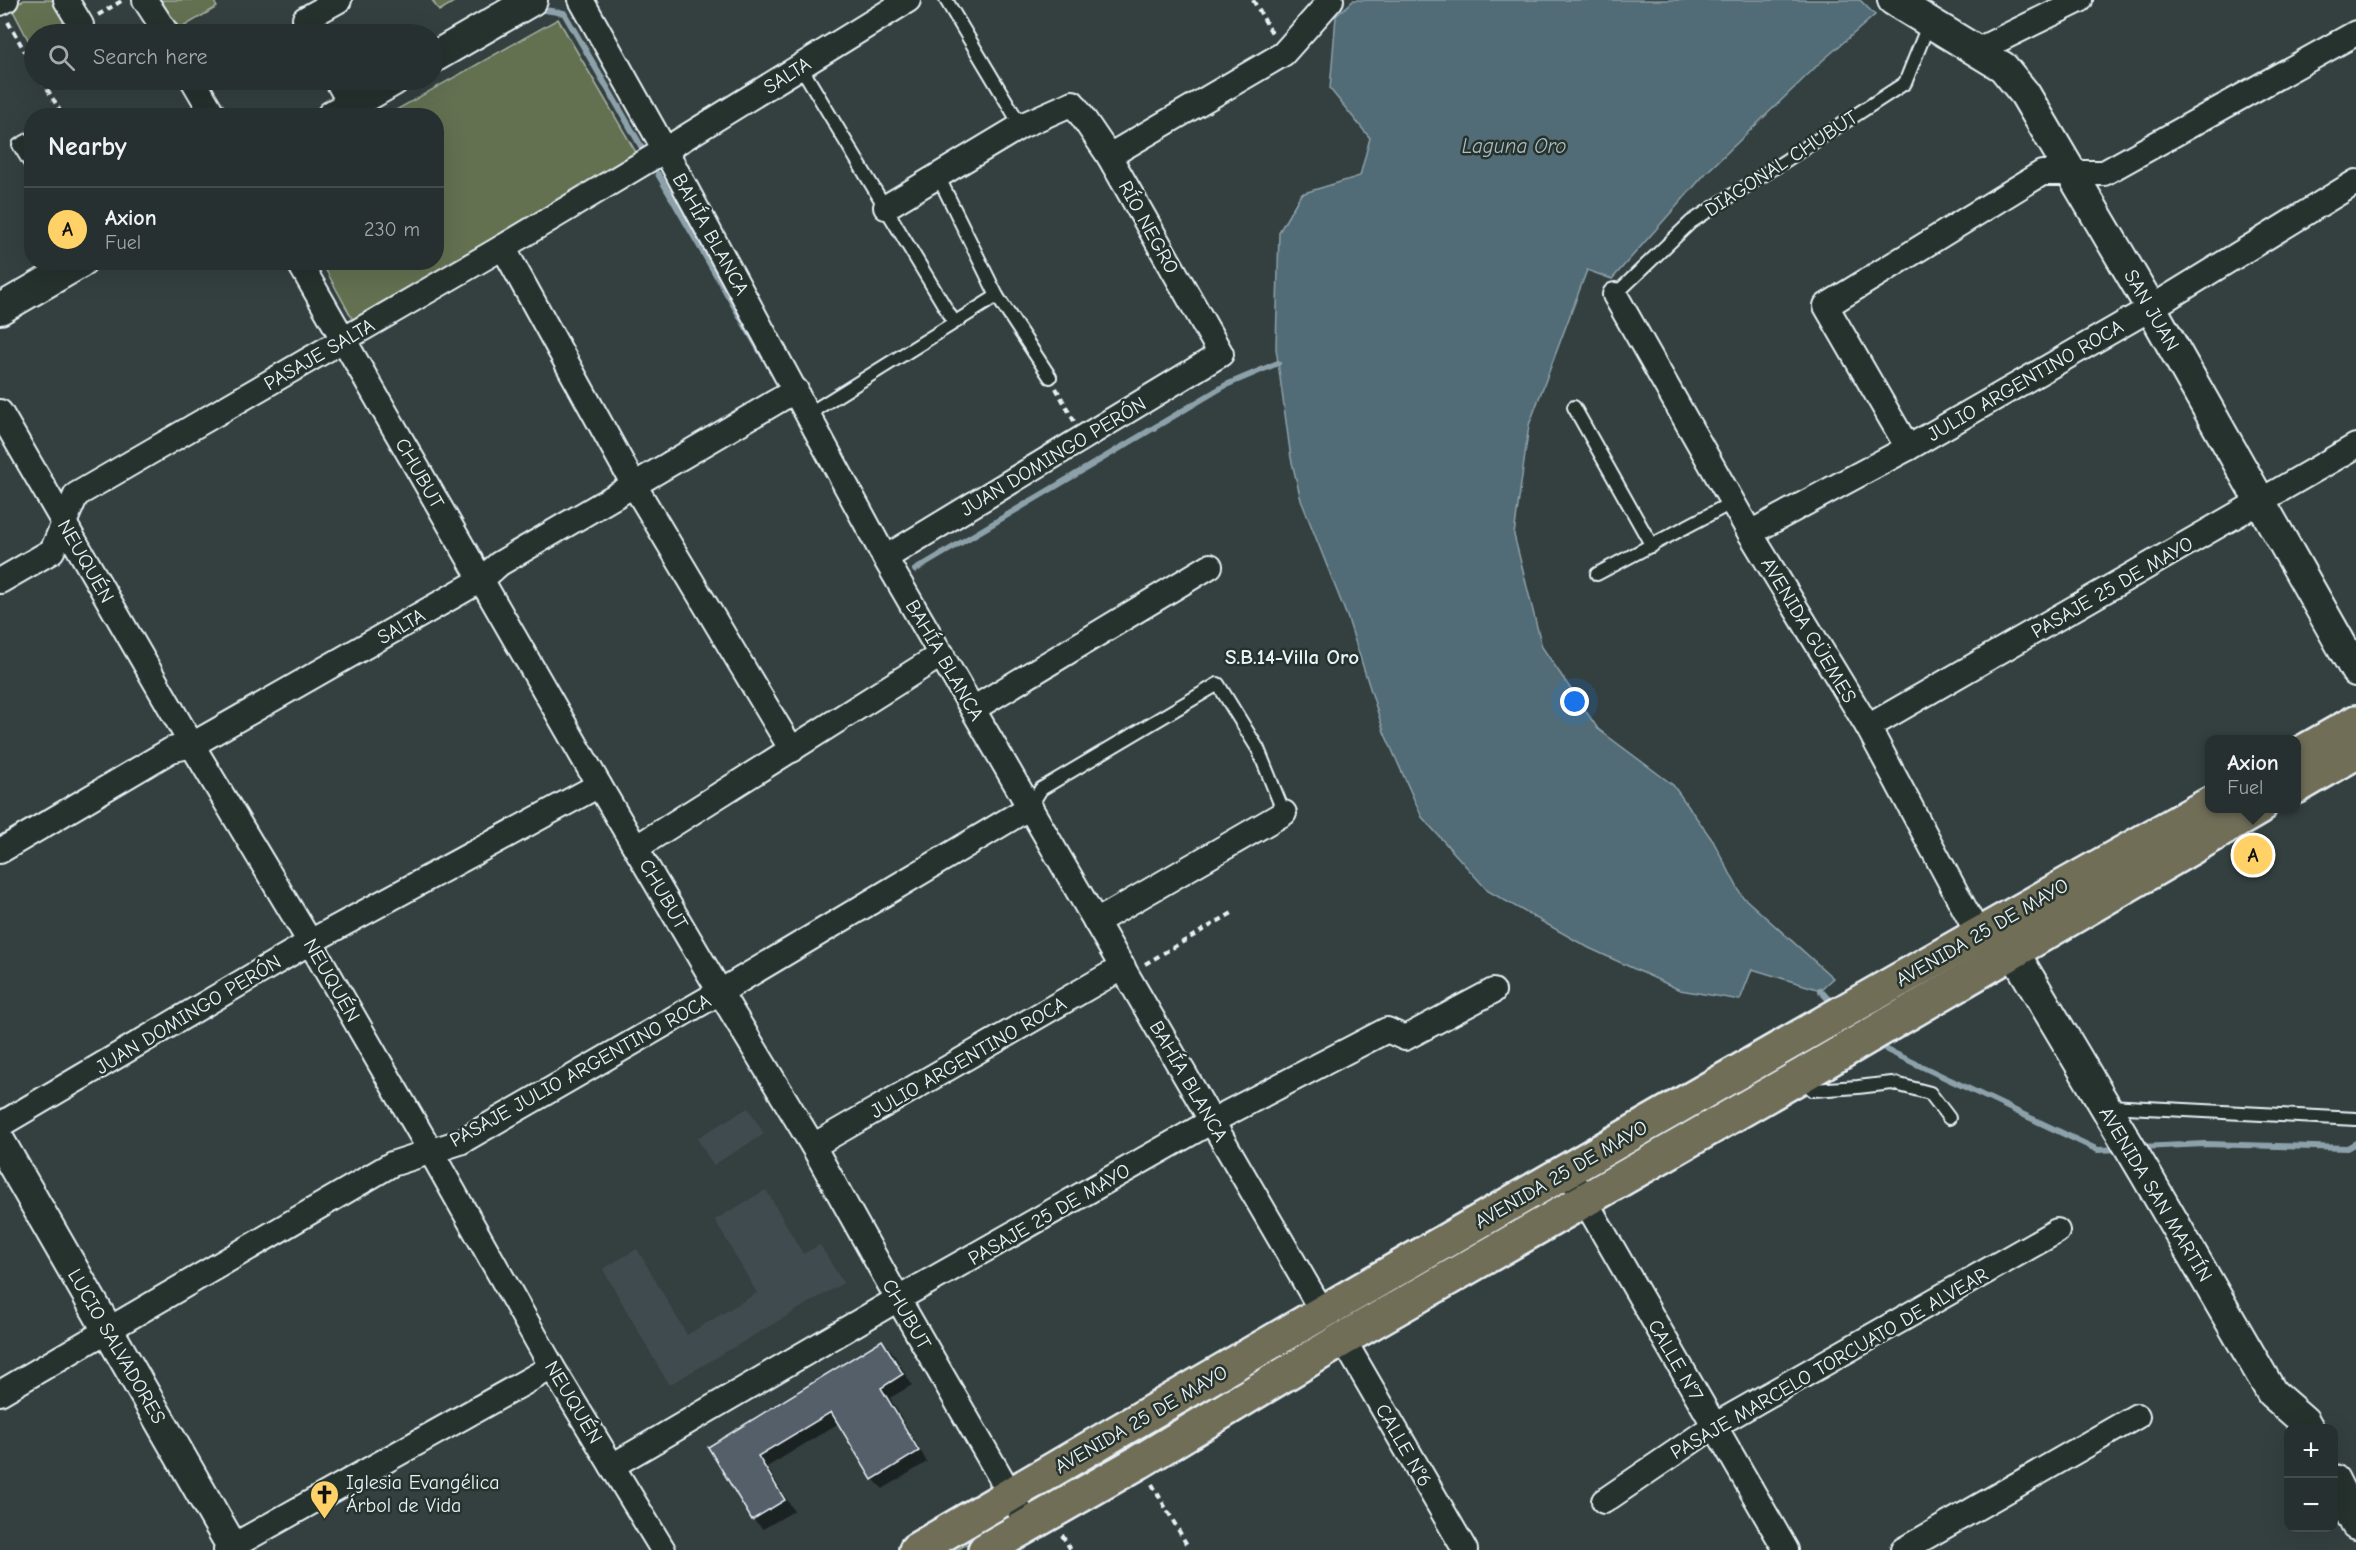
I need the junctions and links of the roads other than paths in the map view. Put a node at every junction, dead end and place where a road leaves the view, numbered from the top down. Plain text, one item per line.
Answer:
1 (66, 0) edge
2 (145, 0) edge
3 (339, 0) edge
4 (581, 0) edge
5 (908, 0) edge
6 (946, 0) edge
7 (1331, 0) edge
8 (1893, 0) edge
9 (2079, 0) edge
10 (514, 4) edge
11 (1929, 22) junction
12 (80, 24) edge
13 (161, 24) edge
14 (308, 24) edge
15 (2356, 33) edge
16 (444, 50) edge
17 (1976, 51) junction
18 (801, 67) junction
19 (199, 90) edge
20 (367, 90) edge
21 (340, 100) edge
22 (209, 108) edge
23 (1021, 126) junction
24 (24, 143) edge
25 (665, 150) junction
26 (24, 154) edge
27 (1109, 156) junction
28 (2073, 172) junction
29 (938, 176) junction
30 (2356, 182) edge
31 (886, 207) junction
32 (503, 247) junction
33 (67, 270) edge
34 (304, 270) edge
35 (1615, 295) joint
36 (998, 296) junction
37 (2151, 308) junction
38 (0, 309) edge
39 (954, 322) junction
40 (343, 340) junction
41 (1221, 354) joint
42 (1050, 377) road end
43 (796, 390) junction
44 (1574, 407) dead end
45 (0, 412) edge
46 (808, 414) junction
47 (2356, 446) edge
48 (1908, 448) junction
49 (634, 485) junction
50 (1733, 502) junction
51 (2260, 503) junction
52 (64, 523) junction
53 (1750, 533) junction
54 (1652, 546) junction
55 (885, 558) junction
56 (1210, 566) dead end
57 (1597, 574) dead end
58 (481, 580) junction
59 (0, 581) edge
60 (942, 654) junction
61 (2356, 671) edge
62 (973, 709) junction
63 (2356, 722) edge
64 (1868, 727) junction
65 (192, 745) junction
66 (792, 750) junction
67 (2356, 752) edge
68 (2301, 753) edge
69 (2301, 784) edge
70 (599, 785) junction
71 (1030, 807) junction
72 (2205, 807) edge
73 (1284, 813) joint
74 (2250, 813) edge
75 (637, 847) junction
76 (0, 851) edge
77 (1096, 921) junction
78 (1978, 934) junction
79 (310, 942) junction
80 (2013, 951) junction
81 (1123, 967) junction
82 (1493, 991) dead end
83 (720, 992) junction
84 (1799, 1077) junction
85 (2104, 1106) junction
86 (1949, 1118) dead end
87 (2356, 1119) edge
88 (1212, 1121) junction
89 (0, 1125) edge
90 (0, 1142) edge
91 (813, 1146) junction
92 (430, 1150) junction
93 (1568, 1170) junction
94 (1584, 1200) junction
95 (2057, 1231) dead end
96 (898, 1299) junction
97 (1323, 1312) junction
98 (109, 1331) junction
99 (1343, 1339) junction
100 (552, 1366) junction
101 (0, 1394) edge
102 (2137, 1416) dead end
103 (2306, 1424) edge
104 (1714, 1426) junction
105 (612, 1466) junction
106 (2338, 1488) edge
107 (1010, 1495) junction
108 (1604, 1501) dead end
109 (2354, 1518) edge
110 (1028, 1525) junction
111 (231, 1549) edge
112 (663, 1550) edge
113 (916, 1550) edge
114 (985, 1550) edge
115 (1465, 1550) edge
116 (1786, 1550) edge
117 (1903, 1550) edge

1 - 12 street
2 - 13 street
3 - 14 street
4 - 25 street, BAHÍA BLANCA
5 - 18 street, SALTA
6 - 23 lane
7 - 27 street
8 - 11 street, SAN JUAN
9 - 17 street
10 - 16 street
11 - 17 street, SAN JUAN
11 - 35 lane, DIAGONAL CHUBUT
15 - 28 street
17 - 28 street, SAN JUAN
18 - 25 street, SALTA
18 - 31 lane
19 - 22 street
20 - 21 street
23 - 27 street, RÍO NEGRO
23 - 29 street
24 - 26 lane
25 - 32 street, PASAJE SALTA
25 - 43 street, BAHÍA BLANCA
27 - 41 street, RÍO NEGRO
28 - 37 street, SAN JUAN
28 - 48 street
29 - 31 street
29 - 36 lane
30 - 37 street, JULIO ARGENTINO ROCA
31 - 39 lane
32 - 40 street, PASAJE SALTA
32 - 49 street
33 - 38 street
34 - 40 street, CHUBUT
35 - 50 street, AVENIDA GÜEMES
36 - 39 lane
36 - 42 lane
37 - 48 street, JULIO ARGENTINO ROCA
37 - 51 street, SAN JUAN
39 - 46 lane
40 - 52 street, PASAJE SALTA
40 - 58 street, CHUBUT
41 - 55 street, JUAN DOMINGO PERÓN
43 - 46 street, BAHÍA BLANCA
43 - 49 street, SALTA
44 - 54 lane
45 - 52 street, NEUQUÉN
46 - 55 street, BAHÍA BLANCA
47 - 51 street, PASAJE 25 DE MAYO
48 - 53 street, JULIO ARGENTINO ROCA
49 - 58 street, SALTA
49 - 66 street
50 - 53 street, AVENIDA GÜEMES
50 - 54 lane
51 - 61 street, SAN JUAN
51 - 64 street, PASAJE 25 DE MAYO
52 - 59 street, PASAJE SALTA
52 - 65 street, NEUQUÉN
53 - 64 street, AVENIDA GÜEMES
54 - 57 lane
55 - 60 street, BAHÍA BLANCA
56 - 62 street
58 - 65 street, SALTA
58 - 70 street, CHUBUT
60 - 62 street, BAHÍA BLANCA
60 - 66 street
62 - 71 street, BAHÍA BLANCA
63 - 68 main road
64 - 78 street, AVENIDA GÜEMES
65 - 76 street, SALTA
65 - 79 street, NEUQUÉN
66 - 75 street
67 - 69 main road
70 - 75 street, CHUBUT
70 - 79 street, JUAN DOMINGO PERÓN
71 - 73 lane
71 - 77 street, BAHÍA BLANCA
71 - 83 street, PASAJE JULIO ARGENTINO ROCA
72 - 78 main road, AVENIDA 25 DE MAYO
73 - 77 street
74 - 80 main road, AVENIDA 25 DE MAYO
75 - 83 street, CHUBUT
77 - 81 street, BAHÍA BLANCA
78 - 80 street
78 - 93 main road, AVENIDA 25 DE MAYO
79 - 89 street, JUAN DOMINGO PERÓN
79 - 92 street, NEUQUÉN
80 - 84 main road, AVENIDA 25 DE MAYO
80 - 85 street, AVENIDA SAN MARTÍN
81 - 88 street, BAHÍA BLANCA
81 - 91 street, JULIO ARGENTINO ROCA
82 - 88 street, PASAJE 25 DE MAYO
83 - 91 street, CHUBUT
83 - 92 street, PASAJE JULIO ARGENTINO ROCA
84 - 86 lane
84 - 94 main road, AVENIDA 25 DE MAYO
85 - 87 lane
85 - 103 street, AVENIDA SAN MARTÍN
88 - 96 street, PASAJE 25 DE MAYO
88 - 97 street, BAHÍA BLANCA
90 - 98 street, LUCIO SALVADORES
91 - 96 street, CHUBUT
92 - 98 street, PASAJE JULIO ARGENTINO ROCA
92 - 100 street, NEUQUÉN
93 - 94 street, CALLE N°7
93 - 97 main road, AVENIDA 25 DE MAYO
94 - 99 main road, AVENIDA 25 DE MAYO
94 - 104 street, CALLE N°7
95 - 104 street, PASAJE MARCELO TORCUATO DE ALVEAR
96 - 105 street, PASAJE 25 DE MAYO
96 - 107 street, CHUBUT
97 - 107 main road, AVENIDA 25 DE MAYO
98 - 101 street, PASAJE JULIO ARGENTINO ROCA
98 - 111 street, LUCIO SALVADORES
99 - 110 main road, AVENIDA 25 DE MAYO
99 - 115 street, CALLE N°6
100 - 105 street, NEUQUÉN
100 - 111 street
102 - 117 street
104 - 108 street, PASAJE MARCELO TORCUATO DE ALVEAR
104 - 116 street, CALLE N°7
105 - 112 street, NEUQUÉN
106 - 109 street
107 - 110 street, CHUBUT
107 - 113 main road, AVENIDA 25 DE MAYO
110 - 114 main road, AVENIDA 25 DE MAYO

